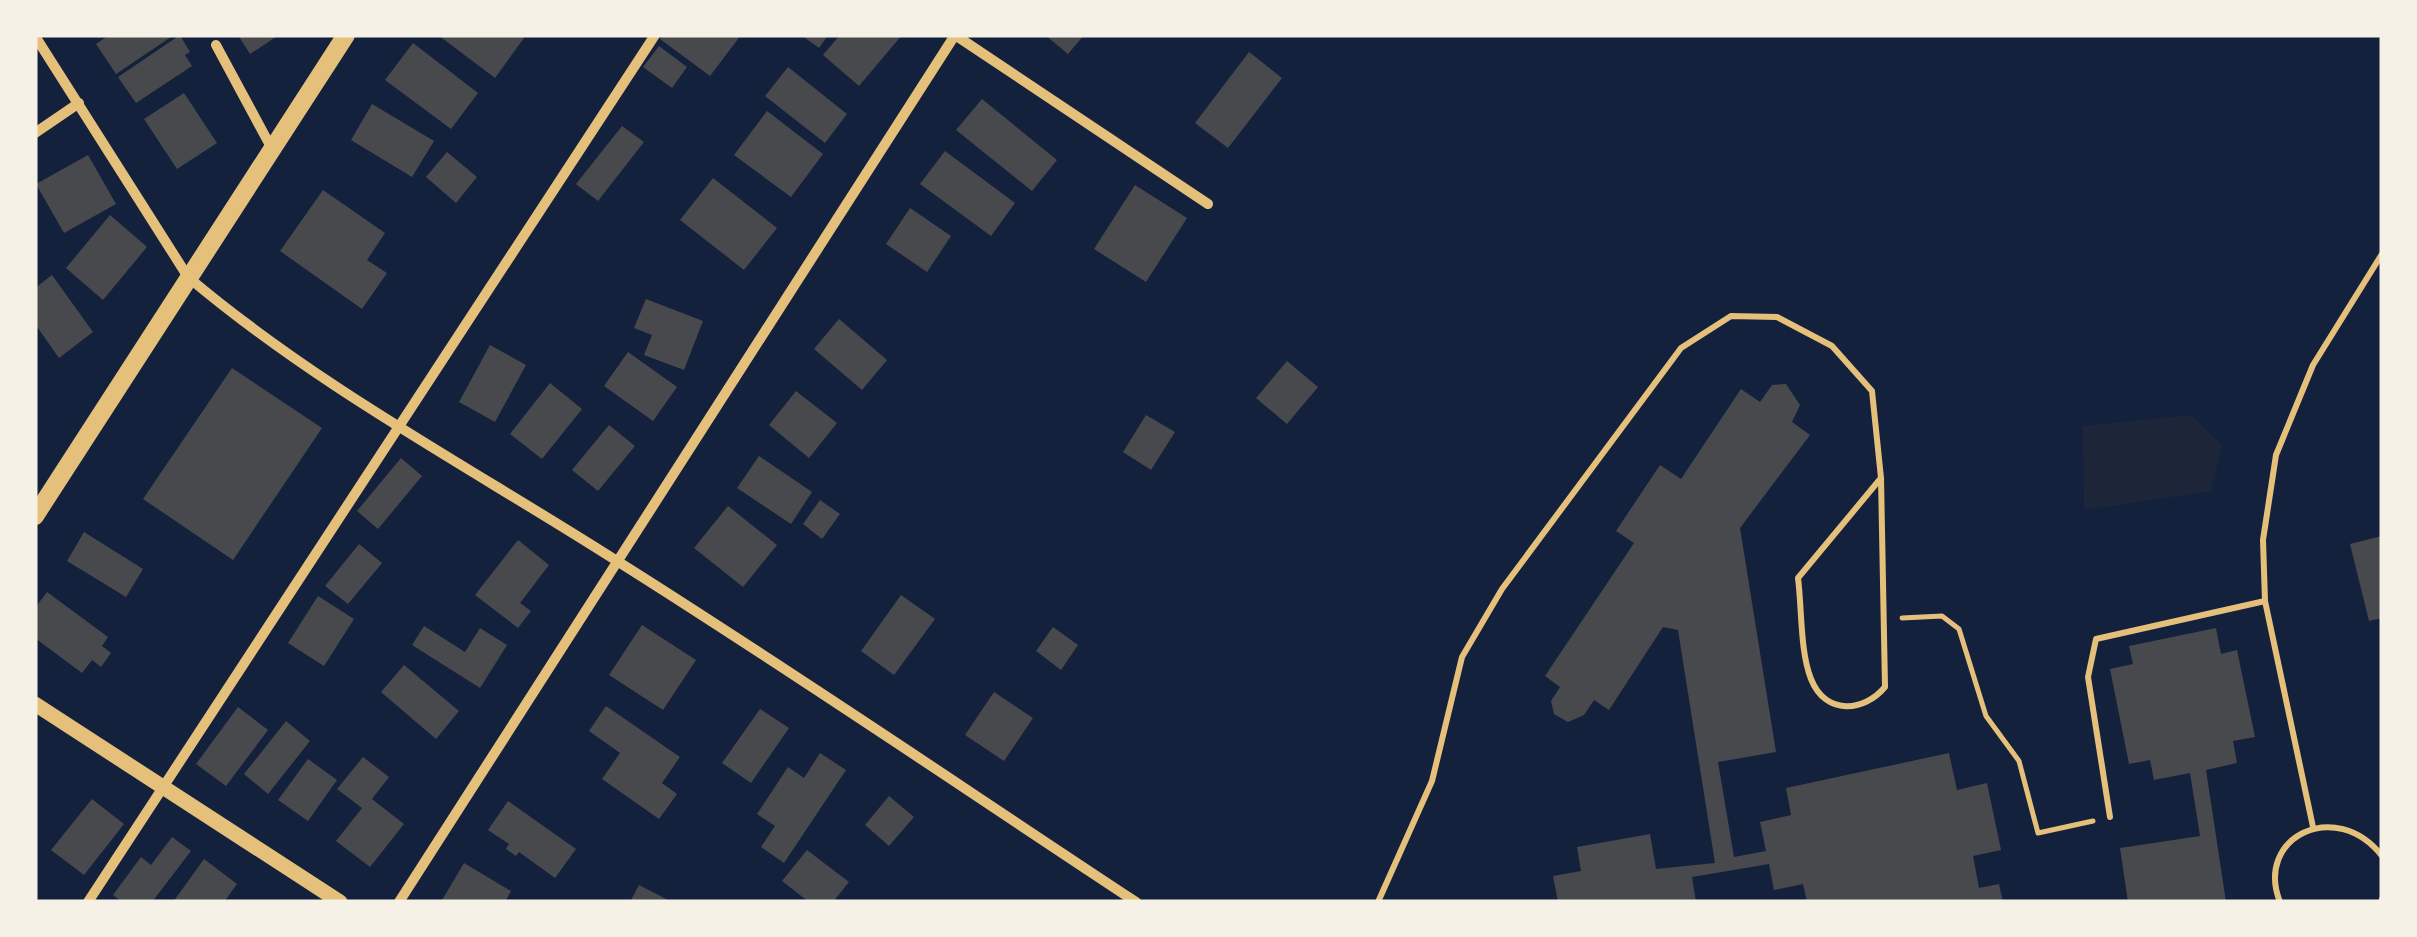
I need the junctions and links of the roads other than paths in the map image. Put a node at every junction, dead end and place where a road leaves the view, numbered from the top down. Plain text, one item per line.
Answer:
1 (346, 35) edge
2 (656, 35) edge
3 (955, 35) edge
4 (35, 36) edge
5 (216, 45) dead end
6 (79, 103) junction
7 (35, 133) edge
8 (272, 150) junction
9 (1208, 204) dead end
10 (2382, 254) edge
11 (188, 277) junction
12 (398, 424) junction
13 (1882, 478) junction
14 (35, 516) edge
15 (619, 562) junction
16 (2265, 601) junction
17 (35, 704) edge
18 (160, 786) junction
19 (2110, 817) road end
20 (2312, 827) junction
21 (2382, 856) edge
22 (88, 902) edge
23 (340, 902) edge
24 (399, 902) edge
25 (1136, 902) edge
26 (1378, 902) edge
27 (2280, 902) edge

1 - 8 main road
2 - 12 street
3 - 9 street
3 - 15 street
4 - 6 street
5 - 8 street
6 - 7 street
6 - 11 street
8 - 11 main road
10 - 16 lane
11 - 12 street
11 - 14 main road
12 - 15 street
12 - 18 street
13 - 13 lane
13 - 26 lane
15 - 24 street
15 - 25 street
16 - 19 lane
16 - 20 lane
17 - 18 street
18 - 22 street
18 - 23 street
20 - 21 lane
20 - 27 lane

